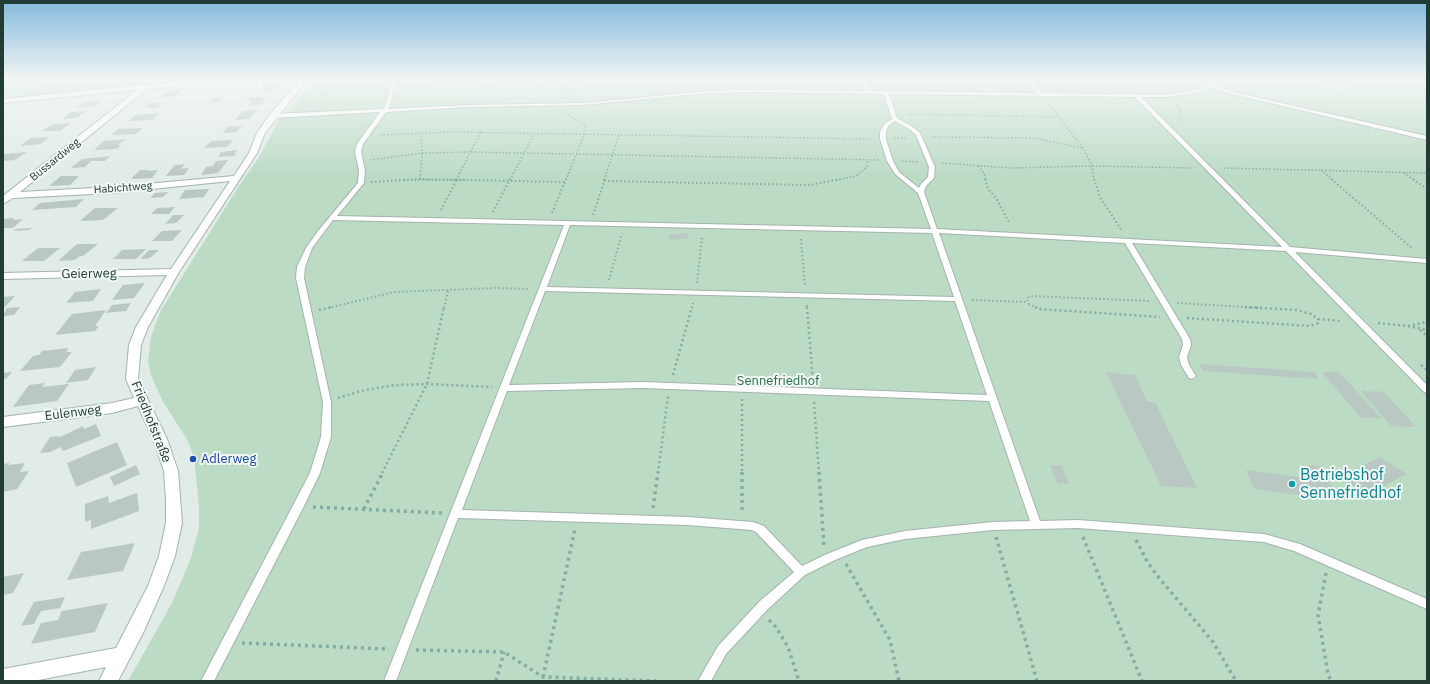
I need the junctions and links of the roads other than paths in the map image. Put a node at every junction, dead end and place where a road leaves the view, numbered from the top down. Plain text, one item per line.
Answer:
1 (114, 112) edge
2 (277, 112) edge
3 (349, 112) edge
4 (384, 112) edge
5 (893, 112) edge
6 (1152, 112) edge
7 (1314, 112) edge
8 (273, 116) junction
9 (895, 116) junction
10 (1427, 138) edge
11 (236, 178) junction
12 (921, 192) junction
13 (11, 195) junction
14 (3, 202) edge
15 (332, 218) junction
16 (568, 223) junction
17 (934, 231) junction
18 (1128, 242) junction
19 (1287, 249) junction
20 (1427, 261) edge
21 (174, 272) junction
22 (3, 276) edge
23 (542, 289) junction
24 (958, 299) junction
25 (1192, 376) dead end
26 (504, 388) junction
27 (1427, 390) edge
28 (993, 398) junction
29 (142, 400) junction
30 (3, 422) edge
31 (455, 514) junction
32 (1036, 524) junction
33 (801, 572) junction
34 (1427, 604) edge
35 (122, 655) junction
36 (3, 678) edge
37 (108, 681) edge
38 (207, 681) edge
39 (390, 681) edge
40 (704, 681) edge

1 - 13 street, Bussardweg
2 - 8 street, Friedhofstraße
3 - 8 lane
4 - 15 lane
5 - 9 lane
6 - 19 lane
7 - 10 lane
8 - 11 street, Friedhofstraße
9 - 12 lane
9 - 12 lane
11 - 13 street, Habichtweg
11 - 21 street, Friedhofstraße
12 - 17 lane
13 - 14 street, Bussardweg
15 - 16 lane
15 - 38 lane
16 - 17 lane
16 - 23 lane
17 - 18 lane
17 - 24 lane
18 - 19 lane
18 - 25 lane
19 - 20 lane
19 - 27 lane
21 - 22 street, Geierweg
21 - 29 street, Friedhofstraße
23 - 24 lane
23 - 26 lane
24 - 28 lane
26 - 28 lane
26 - 31 lane
28 - 32 lane
29 - 30 street, Eulenweg
29 - 35 street, Friedhofstraße
31 - 33 lane
31 - 39 lane
32 - 33 lane
32 - 34 lane
33 - 40 lane
35 - 36 street
35 - 37 street, Friedhofstraße

